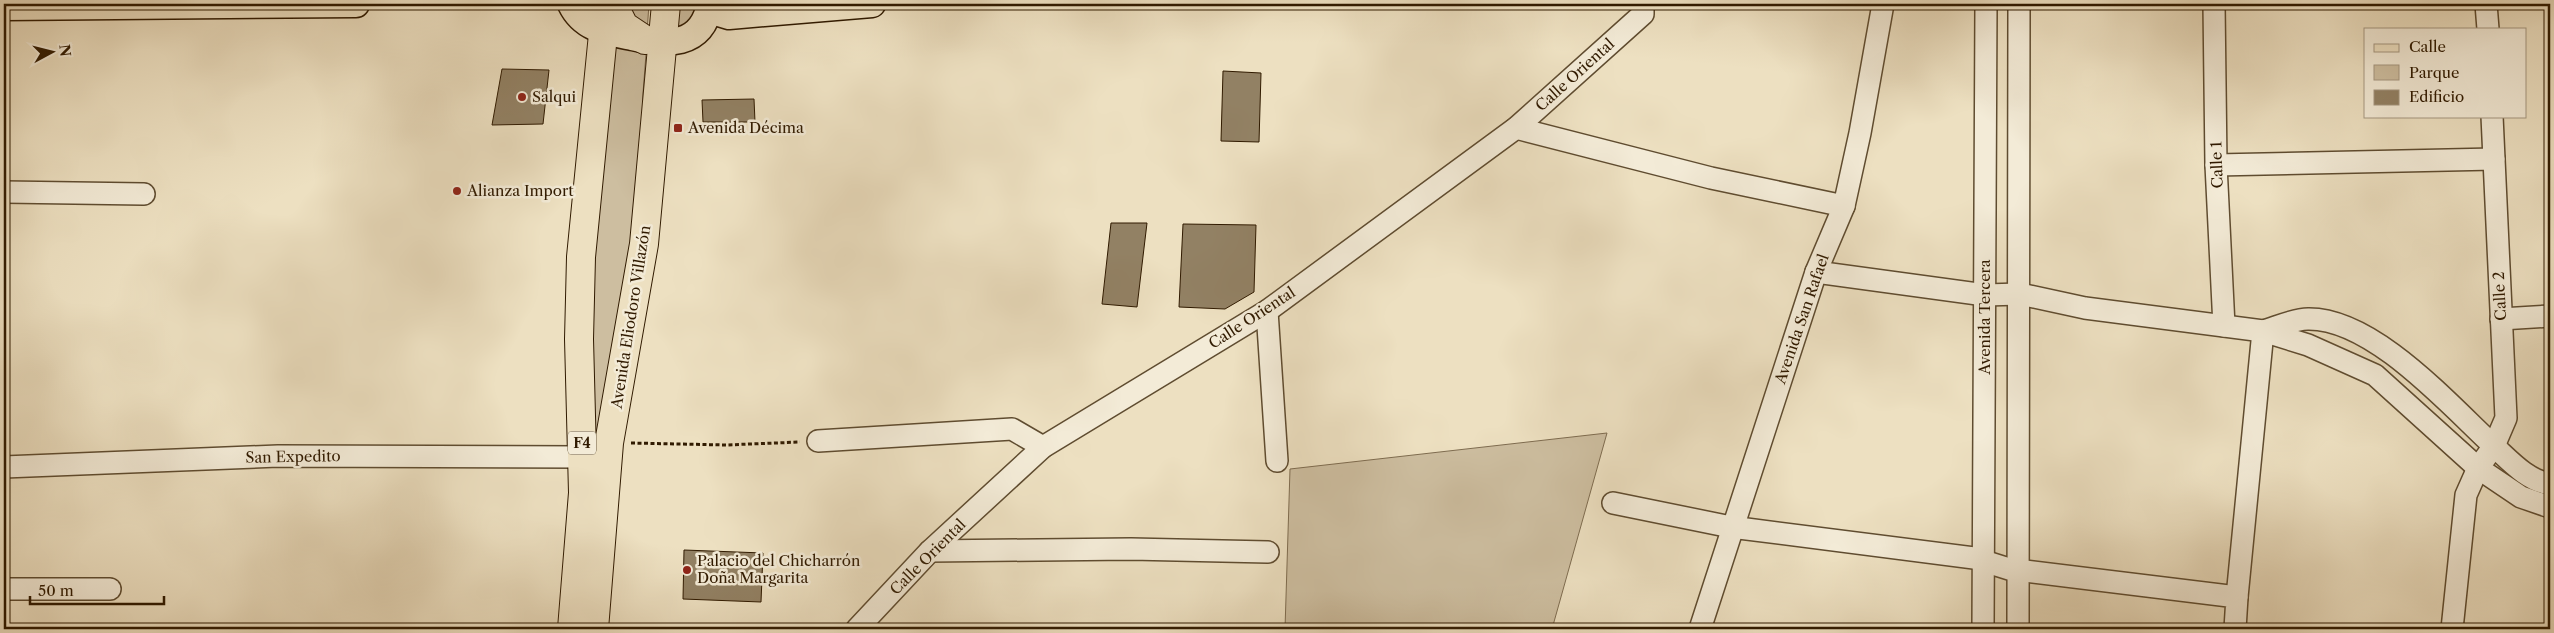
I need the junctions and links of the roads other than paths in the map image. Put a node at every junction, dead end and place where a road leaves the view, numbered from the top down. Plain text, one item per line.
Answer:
1 (356, 4) edge
2 (564, 4) edge
3 (606, 4) edge
4 (613, 4) edge
5 (666, 4) edge
6 (872, 4) edge
7 (1643, 4) edge
8 (1883, 4) edge
9 (1986, 4) edge
10 (2019, 4) edge
11 (2214, 4) edge
12 (2486, 4) edge
13 (64, 5) edge
14 (4, 7) edge
15 (710, 7) edge
16 (2488, 28) edge
17 (603, 31) junction
18 (654, 42) junction
19 (2492, 118) edge
20 (1516, 128) junction
21 (2494, 159) junction
22 (2216, 165) junction
23 (4, 192) edge
24 (144, 194) dead end
25 (1844, 206) junction
26 (1816, 272) junction
27 (2020, 294) junction
28 (1985, 295) junction
29 (1267, 311) junction
30 (2550, 316) edge
31 (2502, 320) junction
32 (2224, 326) junction
33 (2263, 331) junction
34 (818, 441) road end
35 (2494, 446) junction
36 (1043, 447) junction
37 (583, 457) junction
38 (1277, 462) dead end
39 (4, 466) edge
40 (2478, 468) junction
41 (2550, 484) edge
42 (1613, 503) dead end
43 (2550, 508) edge
44 (1731, 527) junction
45 (930, 552) junction
46 (1268, 552) dead end
47 (1984, 562) junction
48 (2018, 570) junction
49 (4, 589) edge
50 (110, 589) dead end
51 (2237, 596) junction
52 (572, 629) edge
53 (594, 629) edge
54 (857, 629) edge
55 (1700, 629) edge
56 (1983, 629) edge
57 (2018, 629) edge
58 (2235, 629) edge
59 (2452, 629) edge

1 - 13 main road
2 - 17 main road
3 - 17 highway, F4
4 - 18 highway
5 - 18 highway, Avenida Eliodoro Villazón / F4
6 - 15 main road
7 - 20 street, Calle Oriental
8 - 25 street, Avenida San Rafael
9 - 28 street, Avenida Tercera
10 - 27 street
11 - 22 street, Calle 1
12 - 16 street
13 - 14 main road
15 - 18 main road
17 - 18 main road
17 - 37 highway, F4
18 - 53 highway, Avenida Eliodoro Villazón / F4
19 - 21 street, Calle 2
20 - 25 street
20 - 29 street, Calle Oriental
21 - 22 street
21 - 31 street, Calle 2
22 - 32 street, Calle 1
23 - 24 street
25 - 26 street, Avenida San Rafael
26 - 28 street
26 - 44 street, Avenida San Rafael
27 - 28 street
27 - 32 street
27 - 48 street
28 - 47 street, Avenida Tercera
29 - 36 street, Calle Oriental
29 - 38 street
30 - 31 street
31 - 35 street, Calle 2
32 - 33 street
33 - 35 street
33 - 40 street
33 - 51 street
34 - 36 street
35 - 40 street, Calle 2
35 - 41 street
36 - 45 street, Calle Oriental
37 - 39 street, San Expedito
37 - 52 highway, F4
40 - 43 street
40 - 59 street, Calle 2
42 - 44 street
44 - 47 street
44 - 55 street, Avenida San Rafael
45 - 46 street
45 - 54 street, Calle Oriental
47 - 48 street
47 - 56 street, Avenida Tercera
48 - 51 street
48 - 57 street
49 - 50 street
51 - 58 street

